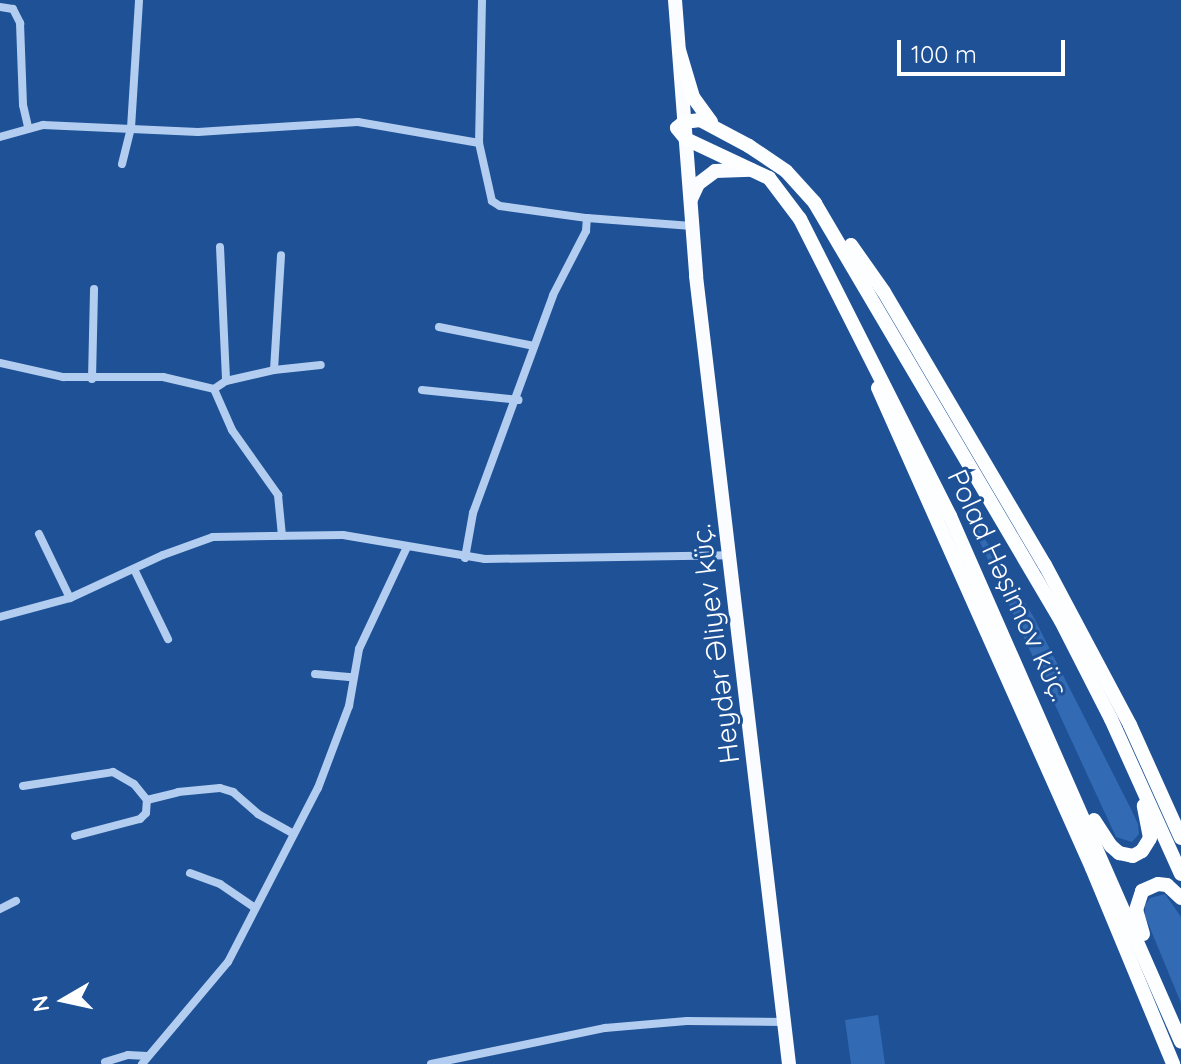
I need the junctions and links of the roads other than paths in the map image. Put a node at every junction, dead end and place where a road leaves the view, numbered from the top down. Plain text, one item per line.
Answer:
1 (139, 0) edge
2 (482, 0) edge
3 (665, 0) edge
4 (675, 0) edge
5 (0, 7) edge
6 (679, 50) junction
7 (714, 125) junction
8 (28, 127) junction
9 (131, 128) junction
10 (677, 128) junction
11 (0, 137) edge
12 (479, 143) junction
13 (122, 164) dead end
14 (755, 170) junction
15 (690, 199) junction
16 (815, 203) junction
17 (587, 218) junction
18 (692, 222) junction
19 (220, 247) dead end
20 (281, 255) dead end
21 (828, 274) junction
22 (94, 289) dead end
23 (439, 327) dead end
24 (534, 346) junction
25 (0, 363) edge
26 (321, 365) dead end
27 (274, 370) junction
28 (92, 379) junction
29 (226, 381) junction
30 (214, 389) junction
31 (422, 390) dead end
32 (518, 400) junction
33 (39, 534) dead end
34 (282, 536) junction
35 (407, 547) junction
36 (731, 555) junction
37 (465, 558) junction
38 (134, 569) junction
39 (70, 598) junction
40 (0, 617) edge
41 (168, 639) dead end
42 (315, 674) dead end
43 (352, 677) junction
44 (1111, 719) junction
45 (1051, 739) junction
46 (23, 786) dead end
47 (147, 800) junction
48 (292, 833) junction
49 (75, 836) dead end
50 (1181, 838) edge
51 (190, 873) dead end
52 (1181, 874) edge
53 (1181, 898) edge
54 (16, 901) dead end
55 (255, 908) junction
56 (0, 909) edge
57 (785, 1022) junction
58 (1181, 1042) edge
59 (145, 1060) edge
60 (105, 1062) edge
61 (431, 1064) edge
62 (789, 1064) edge
63 (1173, 1064) edge

1 - 9 street
2 - 12 street
3 - 10 main road
4 - 6 main road
5 - 8 street
6 - 7 highway
6 - 15 main road
7 - 10 highway
7 - 16 highway, Polad Həşimov küç.
8 - 9 street
8 - 11 street
9 - 12 street
9 - 13 street
10 - 14 highway, Polad Həşimov küç.
10 - 18 main road
12 - 17 street
14 - 15 main road
14 - 21 highway, Polad Həşimov küç.
15 - 18 main road
16 - 44 highway, Polad Həşimov küç.
16 - 50 highway
17 - 18 street
17 - 24 street
18 - 36 main road, Heydər Əliyev küç.
19 - 29 street
20 - 27 street
21 - 45 highway, Polad Həşimov küç.
21 - 63 highway
22 - 28 street
23 - 24 street
24 - 32 street
25 - 28 street
26 - 27 street
27 - 29 street
28 - 30 street
29 - 30 street
30 - 34 street
31 - 32 street
32 - 37 street
33 - 39 street
34 - 35 street
34 - 38 street
35 - 37 street
35 - 43 street
36 - 37 street
36 - 57 main road, Heydər Əliyev küç.
38 - 39 street
38 - 41 street
39 - 40 street
42 - 43 street
43 - 48 street
44 - 45 highway
44 - 52 highway, Polad Həşimov küç.
45 - 58 highway, Polad Həşimov küç.
46 - 47 street
47 - 48 street
47 - 49 street
48 - 55 street
51 - 55 street
53 - 58 highway
54 - 56 street
55 - 59 street
57 - 61 street
57 - 62 main road, Heydər Əliyev küç.
59 - 60 street

